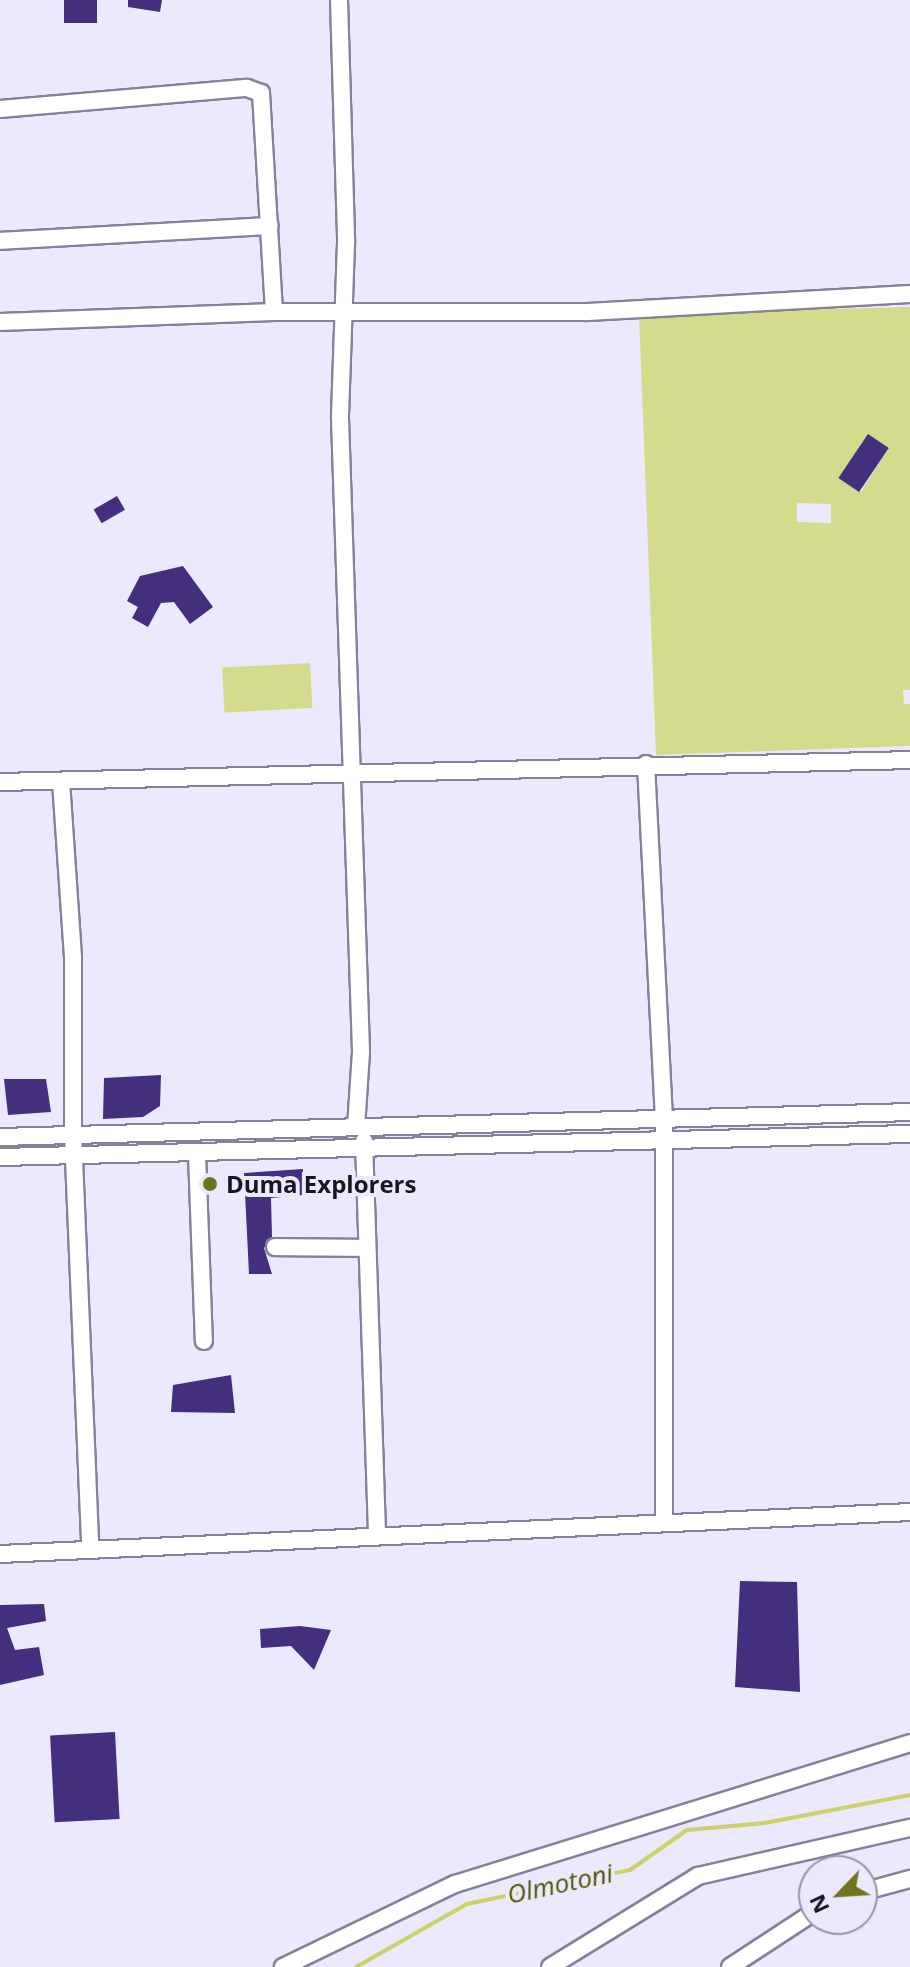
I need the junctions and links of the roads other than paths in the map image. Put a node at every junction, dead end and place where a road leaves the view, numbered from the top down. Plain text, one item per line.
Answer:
1 (339, 0) edge
2 (0, 109) edge
3 (270, 226) junction
4 (0, 241) edge
5 (910, 294) edge
6 (274, 312) junction
7 (343, 316) junction
8 (0, 322) edge
9 (910, 760) edge
10 (646, 764) junction
11 (350, 770) junction
12 (61, 781) junction
13 (0, 782) edge
14 (910, 1112) edge
15 (664, 1119) junction
16 (360, 1127) junction
17 (910, 1134) edge
18 (73, 1135) junction
19 (0, 1137) edge
20 (664, 1142) junction
21 (364, 1150) junction
22 (197, 1154) junction
23 (74, 1156) junction
24 (0, 1157) edge
25 (275, 1247) dead end
26 (367, 1248) junction
27 (204, 1341) dead end
28 (910, 1512) edge
29 (664, 1523) junction
30 (377, 1535) junction
31 (90, 1549) junction
32 (0, 1554) edge
33 (910, 1743) edge
34 (910, 1828) edge
35 (910, 1879) edge
36 (878, 1888) edge
37 (798, 1922) edge
38 (283, 1967) edge
39 (550, 1967) edge
40 (730, 1967) edge

1 - 7 street
2 - 3 street
3 - 4 street
3 - 6 street
5 - 7 street
6 - 7 street
6 - 8 street
7 - 11 street
9 - 10 street
10 - 11 street
10 - 15 street
11 - 12 street
11 - 16 street
12 - 13 street
12 - 18 street
14 - 15 street
15 - 16 street
15 - 20 street
16 - 18 street
16 - 21 street
17 - 20 street
18 - 19 street
18 - 23 street
20 - 21 street
20 - 29 street
21 - 22 street
21 - 26 street
22 - 23 street
22 - 27 street
23 - 24 street
23 - 31 street
25 - 26 street
26 - 30 street
28 - 29 street
29 - 30 street
30 - 31 street
31 - 32 street
33 - 38 street
34 - 39 street
35 - 36 street
37 - 40 street

